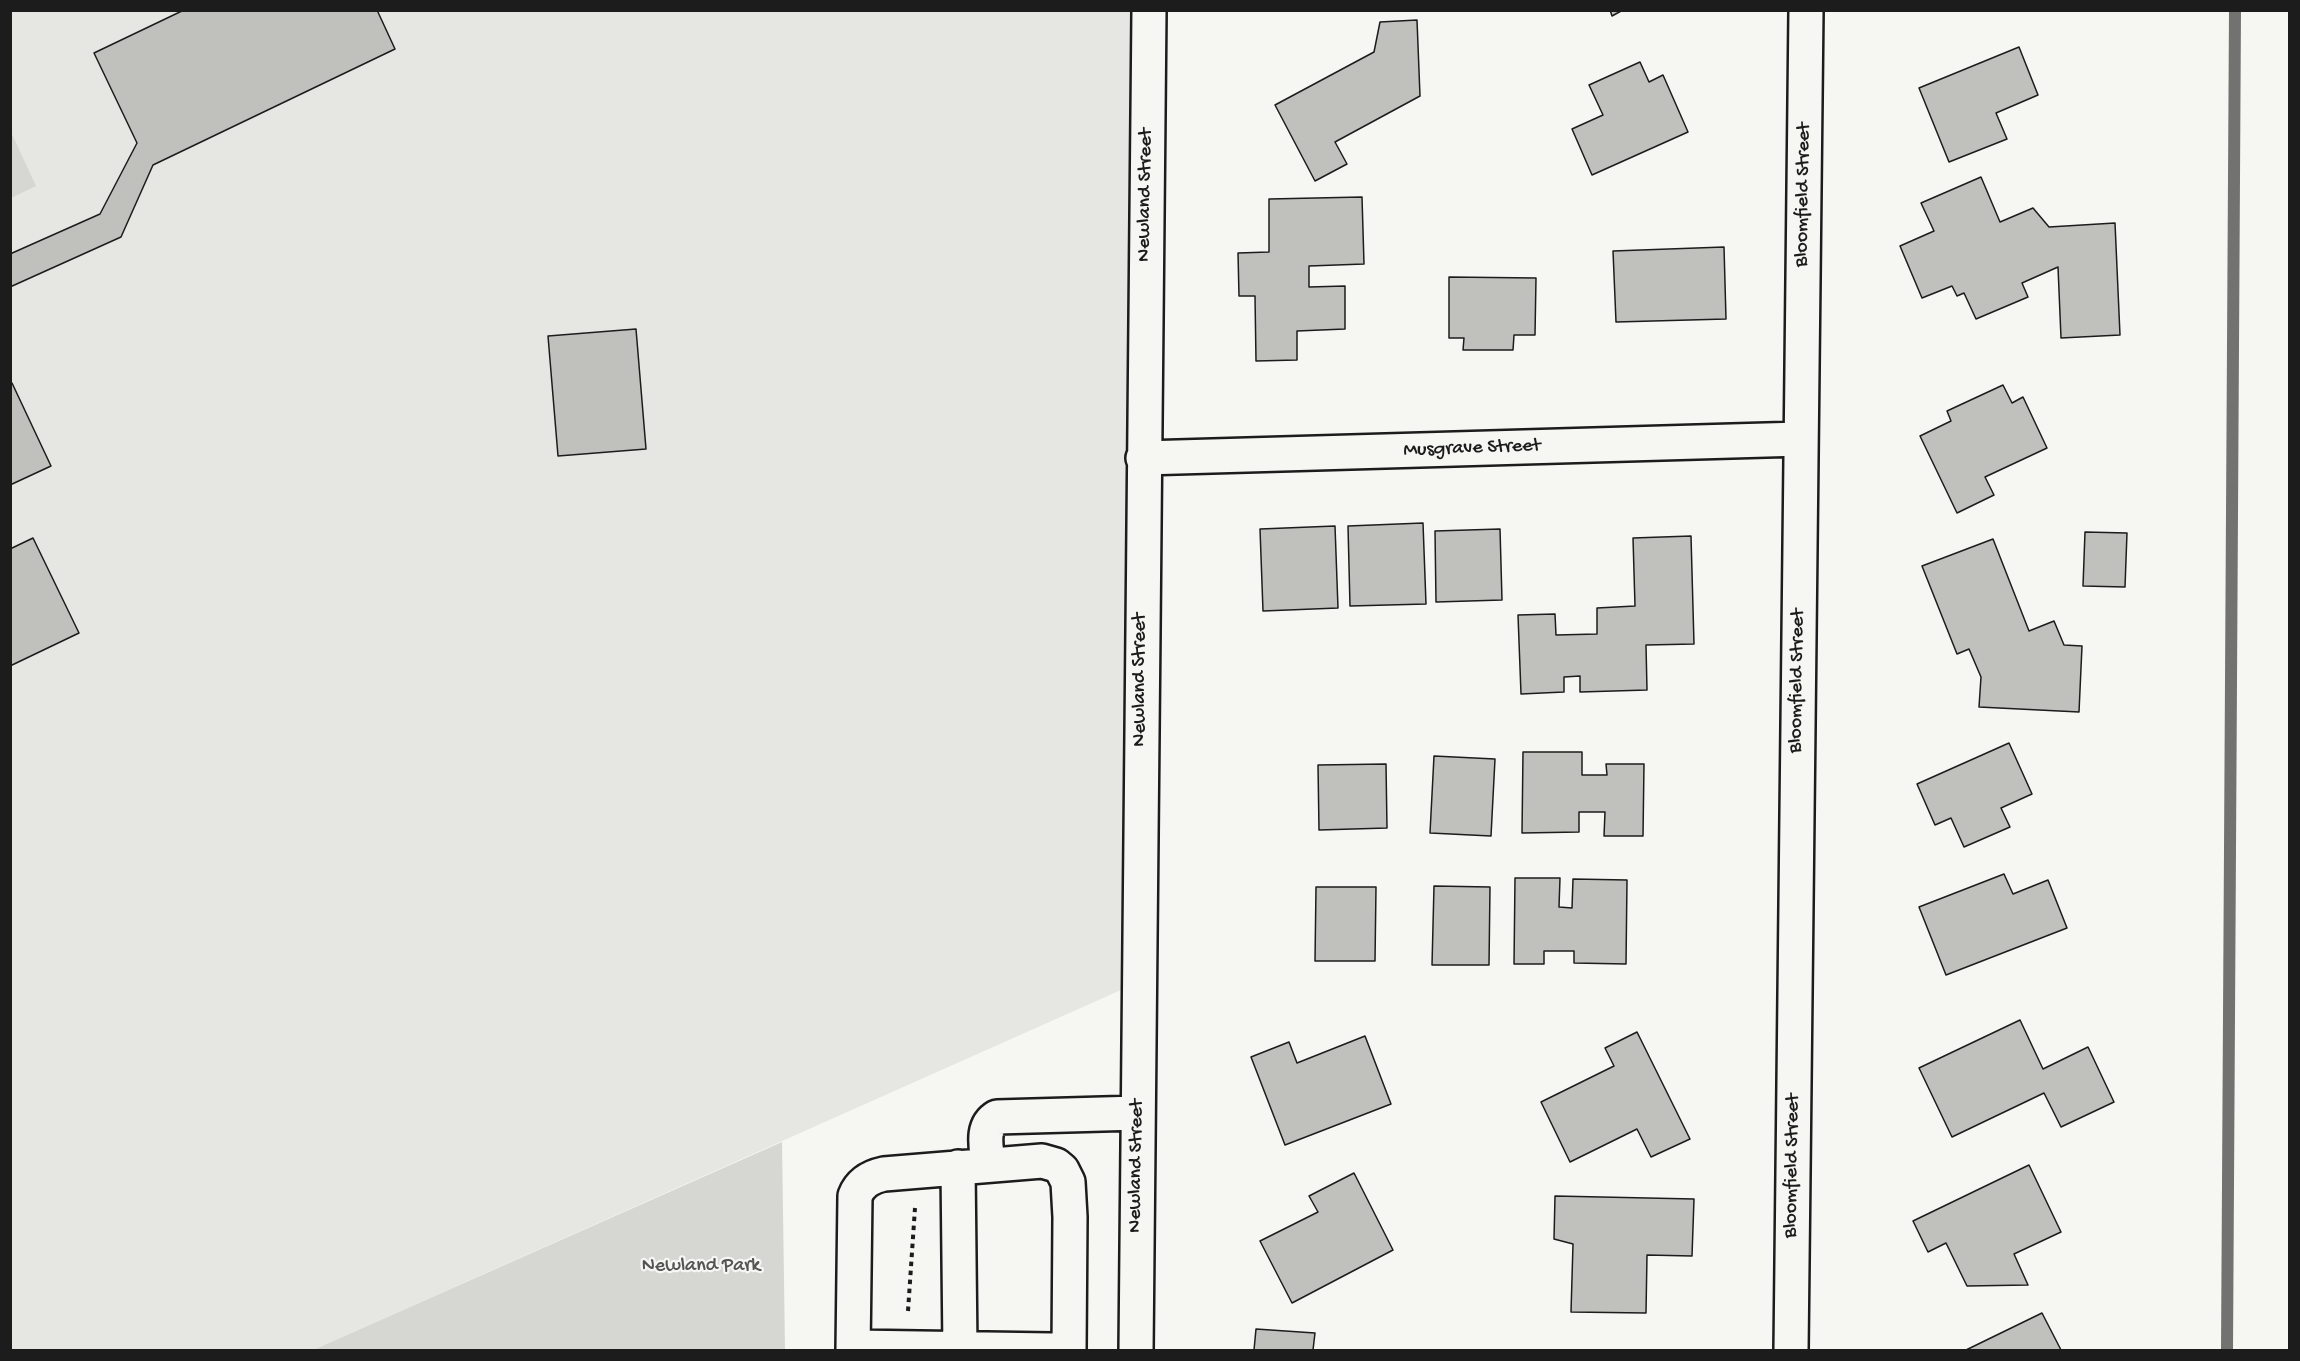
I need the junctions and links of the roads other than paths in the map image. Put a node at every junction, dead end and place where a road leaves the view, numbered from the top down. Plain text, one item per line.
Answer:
1 (1149, 10) edge
2 (1806, 10) edge
3 (1801, 439) junction
4 (1143, 458) junction
5 (1138, 1113) junction
6 (973, 1166) junction
7 (854, 1349) edge
8 (960, 1349) edge
9 (1052, 1350) edge
10 (1069, 1350) edge
11 (1136, 1350) edge
12 (1791, 1350) edge

1 - 4 street, Newland Street
2 - 3 street, Bloomfield Street
3 - 4 street, Musgrave Street
3 - 12 street, Bloomfield Street
4 - 5 street, Newland Street
5 - 6 street
5 - 11 street, Newland Street
6 - 7 street
6 - 8 street
6 - 10 street
7 - 8 street
8 - 9 street

